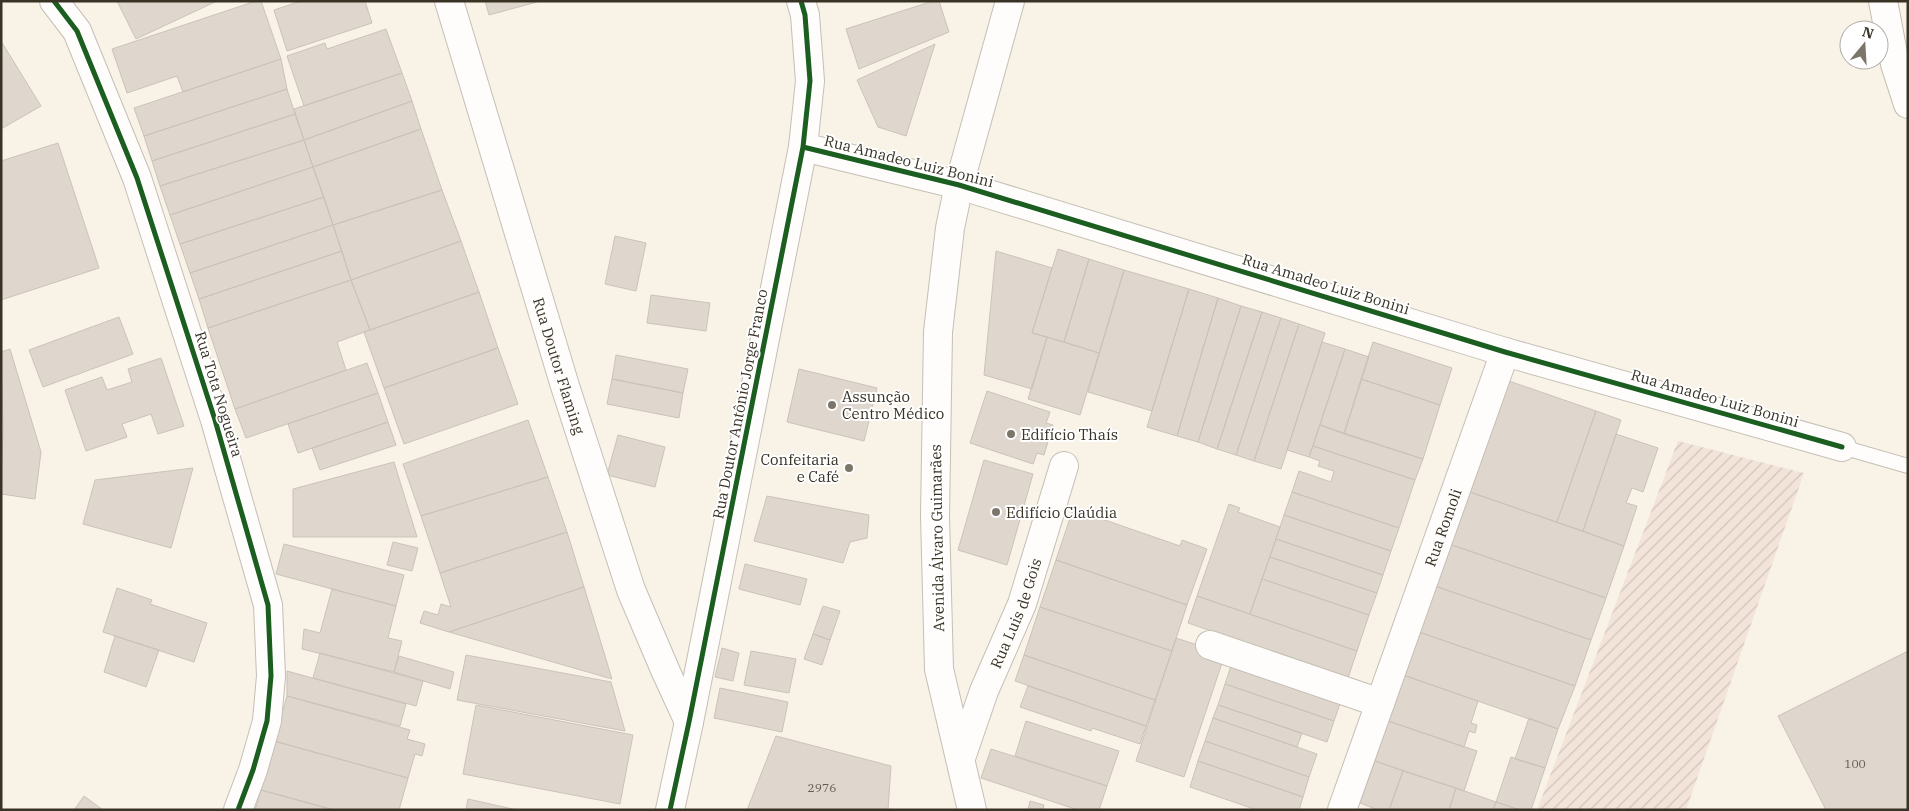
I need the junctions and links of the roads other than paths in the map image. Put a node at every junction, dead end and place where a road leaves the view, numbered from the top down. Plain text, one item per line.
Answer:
1 (54, 1) edge
2 (450, 1) edge
3 (801, 1) edge
4 (1010, 1) edge
5 (1882, 1) edge
6 (1908, 104) edge
7 (803, 147) junction
8 (959, 185) junction
9 (1505, 352) junction
10 (1842, 448) joint
11 (1064, 466) dead end
12 (1908, 466) edge
13 (1210, 645) dead end
14 (1380, 703) junction
15 (689, 722) junction
16 (961, 758) junction
17 (238, 810) edge
18 (670, 810) edge
19 (972, 810) edge
20 (1342, 810) edge

1 - 17 main road, Rua Tota Nogueira
2 - 15 main road, Rua Doutor Flaming
3 - 7 main road, Rua Doutor Antônio Jorge Franco
4 - 8 main road, Avenida Álvaro Guimarães
5 - 6 main road
7 - 8 main road, Rua Amadeo Luiz Bonini
7 - 15 main road, Rua Doutor Antônio Jorge Franco
8 - 9 main road, Rua Amadeo Luiz Bonini
8 - 16 main road, Avenida Álvaro Guimarães
9 - 10 main road, Rua Amadeo Luiz Bonini
9 - 14 main road, Rua Romoli
10 - 12 lane
11 - 16 main road, Rua Luis de Gois
13 - 14 main road
14 - 20 main road, Rua Romoli
15 - 18 main road, Rua Doutor Antônio Jorge Franco
16 - 19 main road, Avenida Álvaro Guimarães

